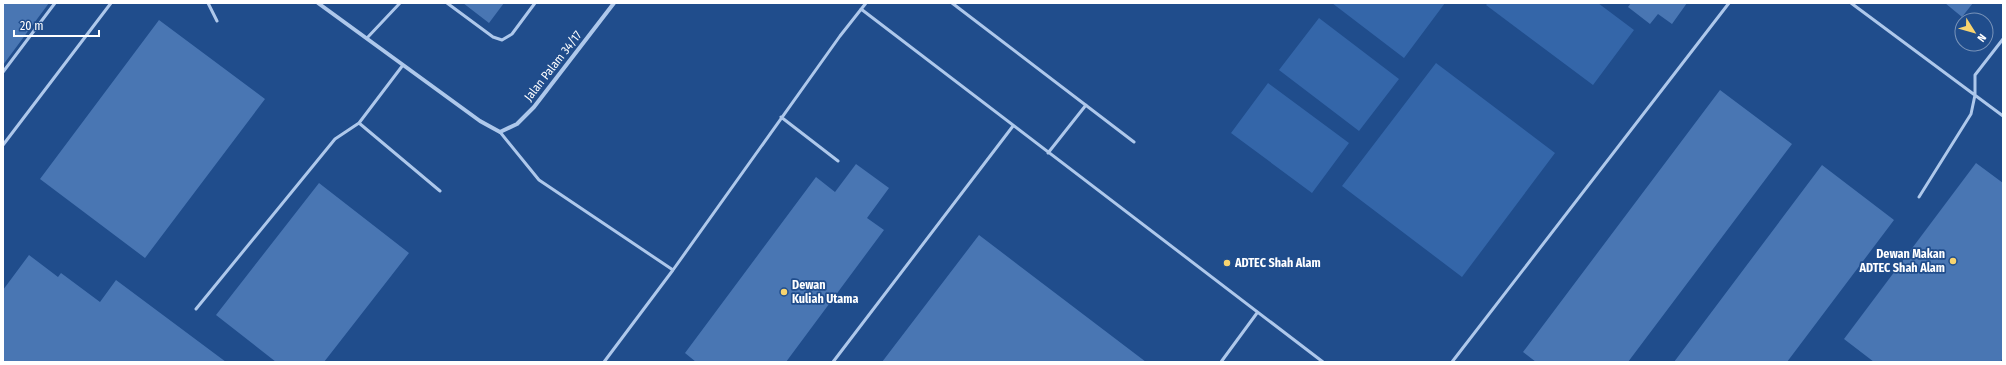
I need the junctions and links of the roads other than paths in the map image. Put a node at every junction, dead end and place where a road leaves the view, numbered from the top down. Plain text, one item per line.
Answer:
1 (55, 3) edge
2 (111, 3) edge
3 (208, 3) edge
4 (318, 3) edge
5 (400, 3) edge
6 (447, 3) edge
7 (535, 3) edge
8 (614, 3) edge
9 (866, 3) edge
10 (952, 3) edge
11 (1729, 3) edge
12 (1851, 3) edge
13 (862, 9) junction
14 (217, 21) dead end
15 (367, 38) junction
16 (2003, 39) edge
17 (403, 65) junction
18 (3, 72) edge
19 (1975, 95) junction
20 (1086, 105) junction
21 (2003, 116) edge
22 (781, 117) junction
23 (359, 123) junction
24 (1013, 126) junction
25 (500, 132) junction
26 (1134, 142) dead end
27 (3, 145) edge
28 (1048, 153) junction
29 (838, 161) dead end
30 (440, 190) dead end
31 (1919, 197) dead end
32 (673, 270) junction
33 (196, 309) dead end
34 (1257, 313) junction
35 (604, 362) edge
36 (833, 362) edge
37 (1221, 362) edge
38 (1323, 362) edge
39 (1452, 362) edge

1 - 18 lane
2 - 27 lane
3 - 14 lane
4 - 15 street
5 - 15 lane
6 - 7 lane
8 - 25 street, Jalan Palam 34/17
9 - 13 lane
10 - 20 lane
11 - 39 lane
12 - 19 lane
13 - 22 lane
13 - 24 lane
15 - 17 street
16 - 19 lane
17 - 23 lane
17 - 25 street
19 - 21 lane
19 - 31 lane
20 - 26 lane
20 - 28 lane
22 - 29 lane
22 - 32 lane
23 - 30 lane
23 - 33 lane
24 - 28 lane
24 - 36 lane
25 - 32 lane
28 - 34 lane
32 - 35 lane
34 - 37 lane
34 - 38 lane

